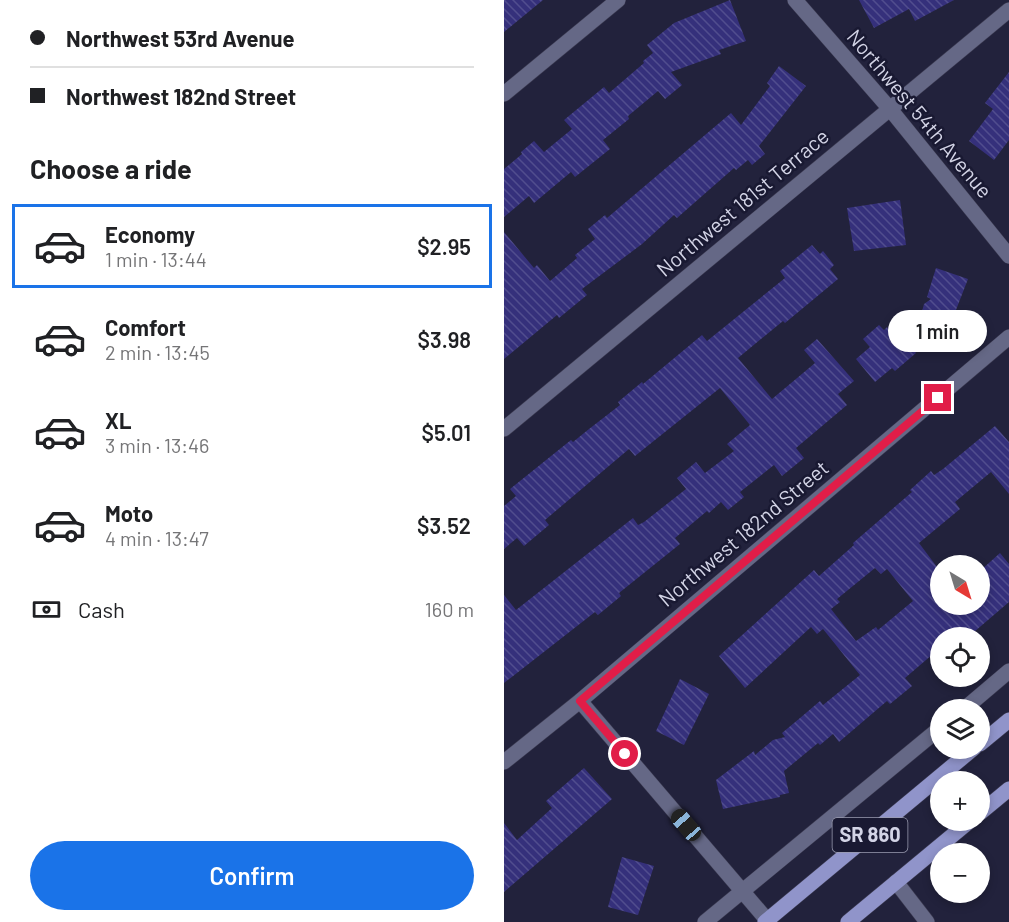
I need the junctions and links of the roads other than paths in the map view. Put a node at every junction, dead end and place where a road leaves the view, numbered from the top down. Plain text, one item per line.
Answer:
1 (618, 0) edge
2 (795, 0) edge
3 (1009, 10) edge
4 (504, 94) edge
5 (890, 109) junction
6 (1009, 256) edge
7 (1009, 337) edge
8 (504, 429) edge
9 (1009, 671) edge
10 (976, 699) edge
11 (580, 701) junction
12 (1009, 720) edge
13 (930, 736) edge
14 (990, 736) edge
15 (961, 759) edge
16 (504, 762) edge
17 (1009, 789) edge
18 (990, 805) edge
19 (958, 831) edge
20 (896, 882) junction
21 (742, 892) junction
22 (766, 921) edge
23 (705, 922) edge
24 (848, 922) edge
25 (927, 922) edge

1 - 4 street
2 - 5 street, Northwest 54th Avenue
3 - 5 street, Northwest 181st Terrace
5 - 6 street, Northwest 54th Avenue
5 - 8 street, Northwest 181st Terrace
7 - 11 street, Northwest 182nd Street
9 - 10 street
11 - 16 street, Northwest 182nd Street
11 - 21 street
12 - 14 main road
13 - 21 street
15 - 22 main road, SR 860
17 - 18 main road
19 - 20 main road, SR 860
20 - 24 main road, SR 860
20 - 25 street
21 - 22 street
21 - 23 street

